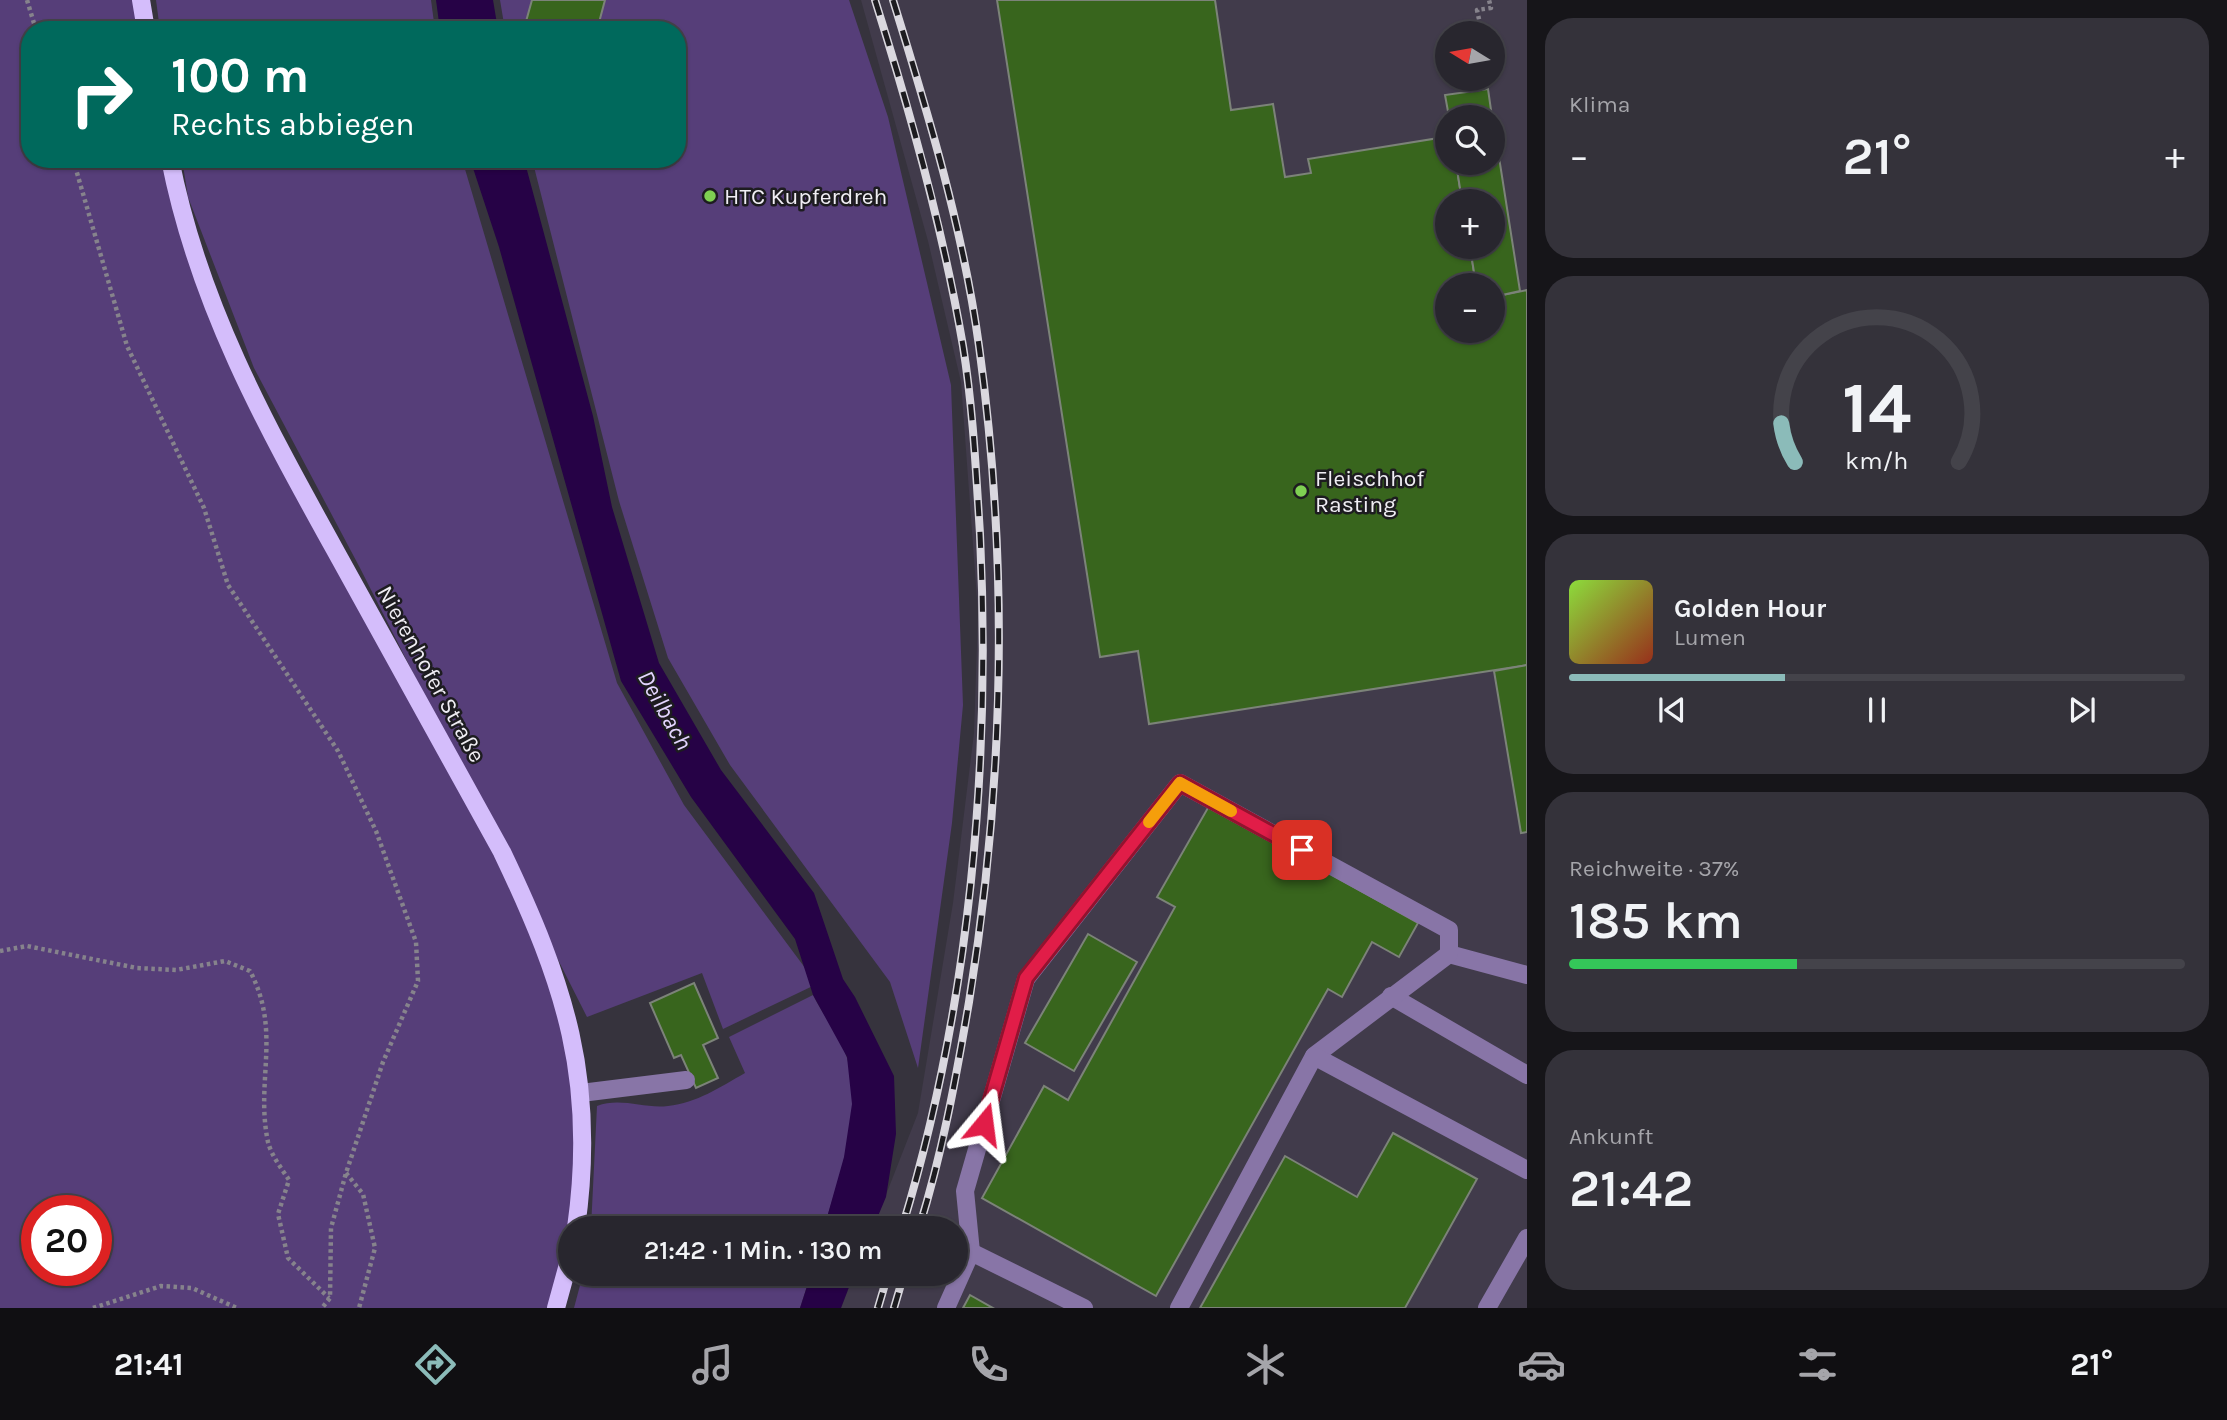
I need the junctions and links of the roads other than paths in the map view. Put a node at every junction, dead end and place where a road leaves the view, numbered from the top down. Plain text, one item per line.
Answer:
1 (141, 0) edge
2 (144, 21) edge
3 (172, 168) edge
4 (1449, 954) junction
5 (1527, 975) edge
6 (1391, 996) junction
7 (1314, 1056) junction
8 (1527, 1076) edge
9 (686, 1080) dead end
10 (581, 1093) junction
11 (1527, 1170) edge
12 (577, 1216) edge
13 (1527, 1238) edge
14 (971, 1252) junction
15 (562, 1286) edge
16 (556, 1308) edge
17 (946, 1308) edge
18 (1084, 1308) edge
19 (1179, 1308) edge
20 (1487, 1308) edge

1 - 2 main road
3 - 10 main road, Nierenhofer Straße
4 - 5 lane
4 - 6 lane
4 - 14 lane
6 - 7 lane
6 - 8 lane
7 - 11 lane
7 - 19 lane
9 - 10 lane
10 - 12 main road, Nierenhofer Straße
13 - 20 lane
14 - 17 lane
14 - 18 lane
15 - 16 main road

